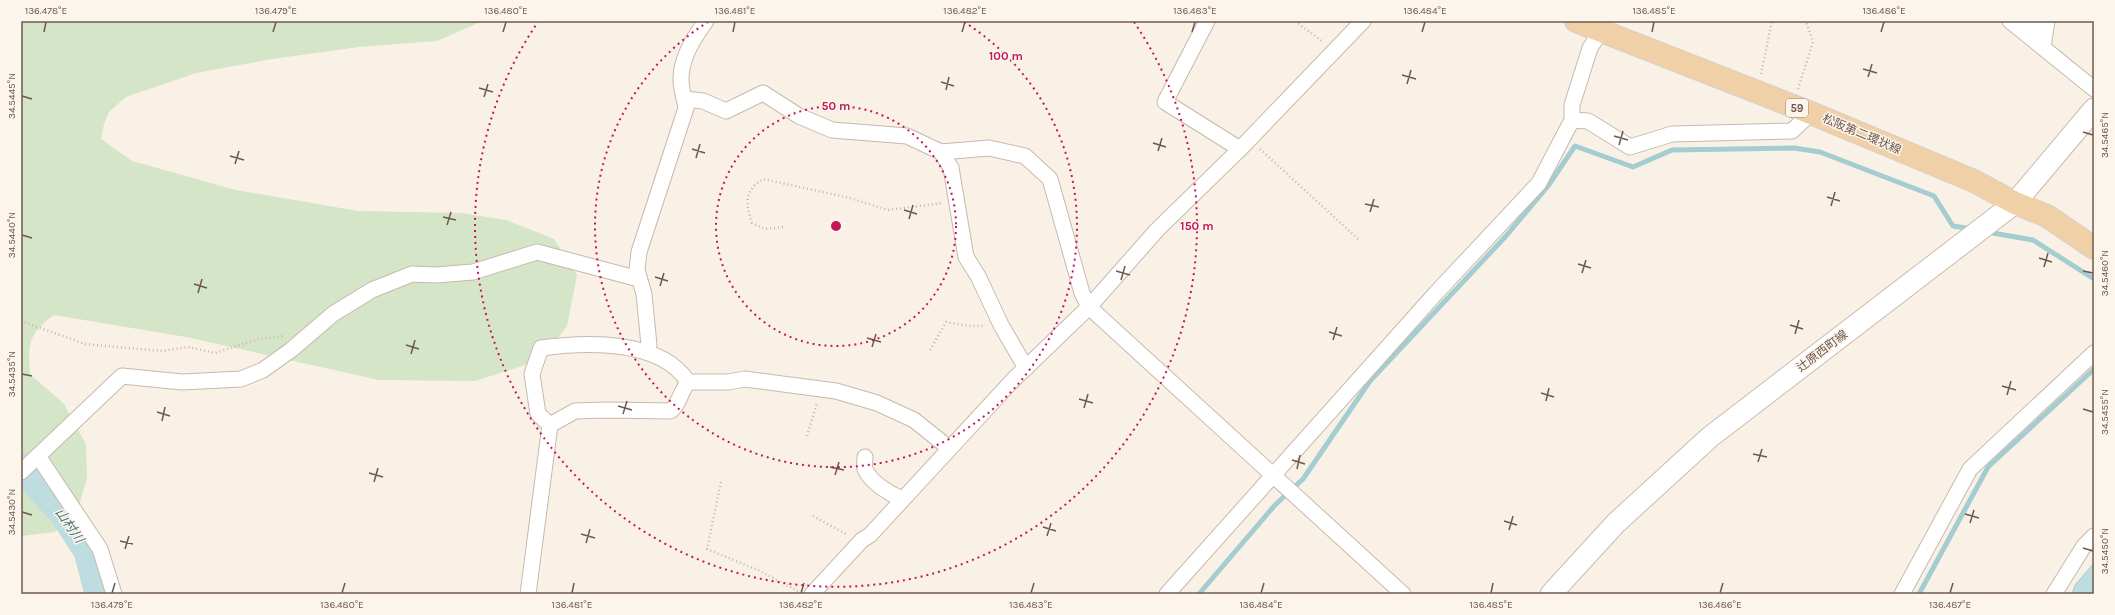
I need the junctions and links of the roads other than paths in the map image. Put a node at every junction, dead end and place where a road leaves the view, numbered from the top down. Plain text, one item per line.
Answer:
1 (706, 21) edge
2 (1207, 21) edge
3 (1364, 21) edge
4 (1576, 21) edge
5 (2010, 21) edge
6 (2030, 21) edge
7 (2046, 25) edge
8 (1601, 31) junction
9 (2043, 47) junction
10 (2094, 89) edge
11 (685, 99) junction
12 (2094, 109) edge
13 (1811, 113) junction
14 (1572, 120) junction
15 (1245, 144) junction
16 (941, 152) junction
17 (2015, 203) junction
18 (2094, 248) edge
19 (639, 279) junction
20 (1089, 306) junction
21 (647, 352) junction
22 (2094, 353) edge
23 (1026, 368) junction
24 (688, 382) junction
25 (550, 426) junction
26 (949, 448) junction
27 (38, 456) junction
28 (865, 457) dead end
29 (21, 472) edge
30 (1273, 475) junction
31 (902, 499) junction
32 (2094, 536) edge
33 (114, 594) edge
34 (528, 594) edge
35 (812, 594) edge
36 (1167, 594) edge
37 (1402, 594) edge
38 (1551, 594) edge
39 (1902, 594) edge
40 (2054, 594) edge

1 - 11 street
2 - 15 street
3 - 15 street
4 - 8 main road, 松阪第二環状線 / 59
5 - 9 street
6 - 7 street
7 - 9 street
8 - 13 main road, 松阪第二環状線 / 59
8 - 14 street
9 - 10 street
11 - 16 street
11 - 19 street
12 - 17 main road, 辻原西町線
13 - 14 street
13 - 17 main road, 松阪第二環状線 / 59
14 - 30 street
15 - 20 street
16 - 20 street
16 - 23 street
17 - 18 main road, 松阪第二環状線 / 59
17 - 38 main road, 辻原西町線
19 - 21 street
19 - 27 street
20 - 23 street
20 - 30 street
21 - 24 street
21 - 25 street
22 - 39 street
23 - 26 street
24 - 25 street
24 - 26 street
25 - 34 street
26 - 31 street
27 - 29 street
27 - 33 street
28 - 31 street
30 - 36 street
30 - 37 street
31 - 35 street
32 - 40 street

